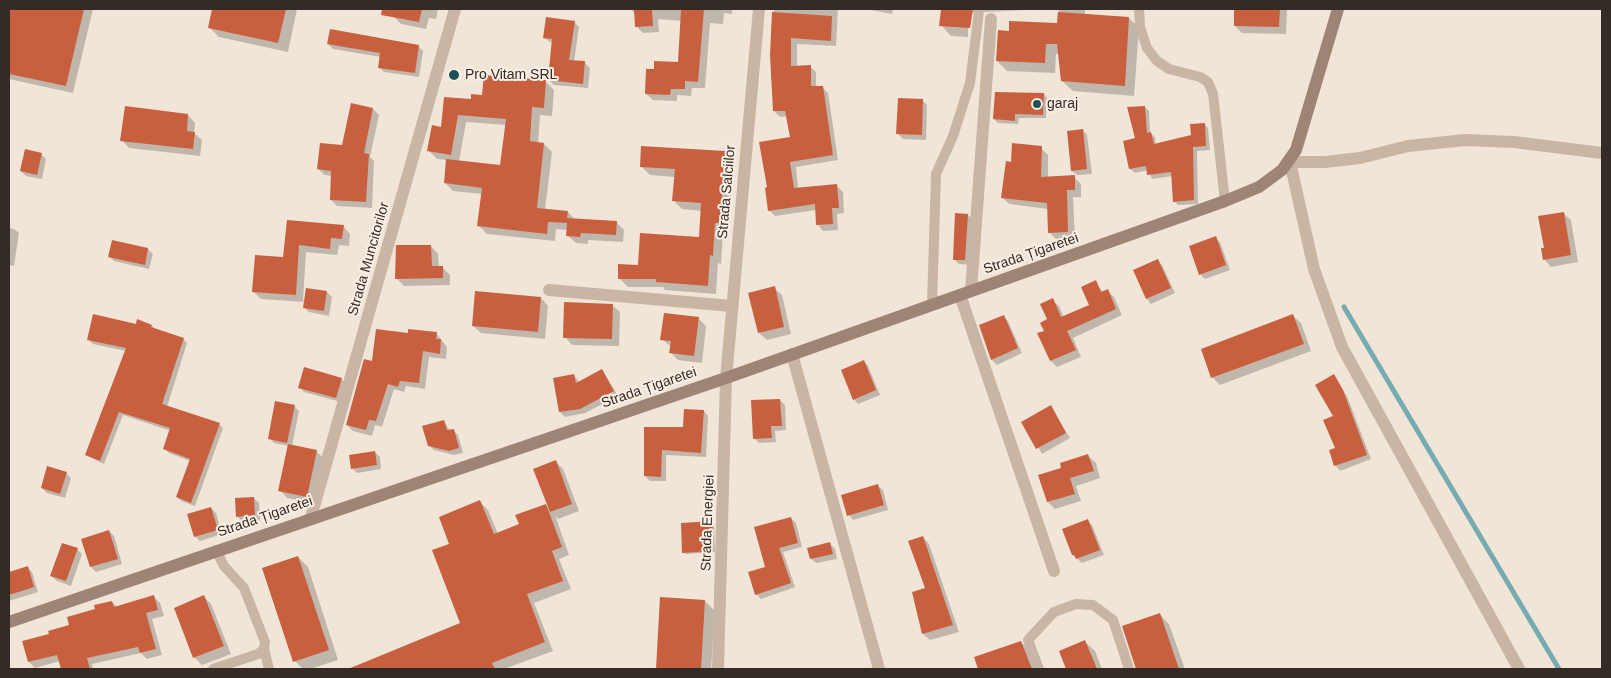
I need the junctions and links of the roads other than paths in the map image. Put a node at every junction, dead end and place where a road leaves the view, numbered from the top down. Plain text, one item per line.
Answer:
1 (456, 9) edge
2 (759, 9) edge
3 (1139, 9) edge
4 (1338, 9) edge
5 (979, 11) dead end
6 (992, 19) dead end
7 (1602, 153) edge
8 (1290, 162) junction
9 (1225, 201) junction
10 (549, 290) dead end
11 (965, 293) junction
12 (932, 305) junction
13 (732, 306) junction
14 (792, 354) junction
15 (726, 378) junction
16 (311, 517) junction
17 (216, 550) junction
18 (1054, 571) dead end
19 (9, 622) edge
20 (264, 650) junction
21 (213, 669) edge
22 (269, 669) edge
23 (718, 669) edge
24 (879, 669) edge
25 (1039, 669) edge
26 (1129, 669) edge
27 (1518, 669) edge

1 - 16 street, Strada Muncitorilor
2 - 13 street, Strada Salciilor
3 - 9 lane
4 - 8 main road
5 - 12 lane
6 - 11 street
7 - 8 street
8 - 9 main road, Strada Țigaretei
8 - 27 street
9 - 11 main road, Strada Țigaretei
10 - 13 street
11 - 12 main road, Strada Țigaretei
11 - 18 street
12 - 14 main road, Strada Țigaretei
13 - 15 street, Strada Salciilor
14 - 15 main road, Strada Țigaretei
14 - 24 street
15 - 16 main road, Strada Țigaretei
15 - 23 street, Strada Energiei
16 - 17 main road, Strada Țigaretei
17 - 19 main road, Strada Țigaretei
17 - 20 lane
20 - 21 lane
20 - 22 lane
25 - 26 lane

